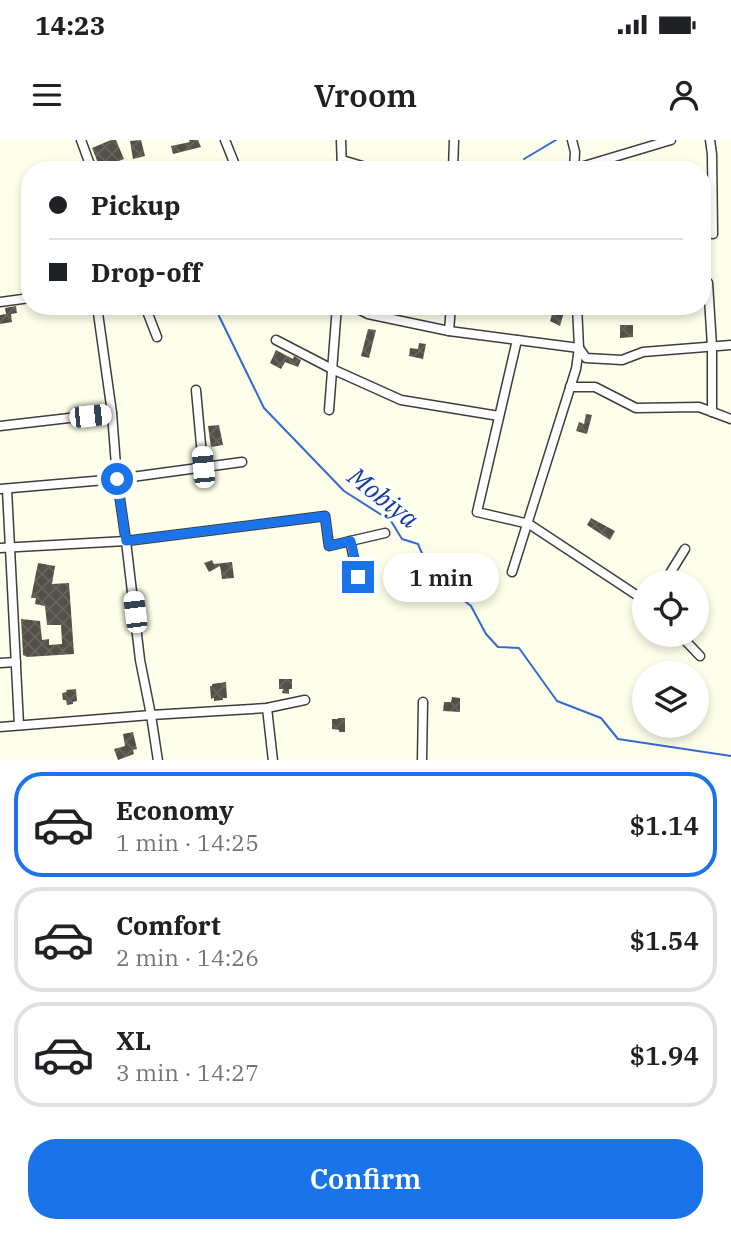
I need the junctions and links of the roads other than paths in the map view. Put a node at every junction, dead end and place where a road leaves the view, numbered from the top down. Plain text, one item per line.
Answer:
1 (80, 140) edge
2 (225, 140) edge
3 (341, 140) edge
4 (454, 140) edge
5 (572, 140) edge
6 (671, 140) edge
7 (710, 140) edge
8 (88, 161) edge
9 (233, 161) edge
10 (342, 161) edge
11 (453, 161) edge
12 (574, 161) edge
13 (601, 161) edge
14 (713, 234) dead end
15 (21, 299) edge
16 (0, 302) edge
17 (98, 315) edge
18 (149, 315) edge
19 (336, 315) edge
20 (373, 315) edge
21 (450, 315) edge
22 (577, 315) edge
23 (710, 315) edge
24 (449, 331) junction
25 (158, 337) dead end
26 (276, 340) dead end
27 (517, 340) junction
28 (731, 345) edge
29 (712, 346) junction
30 (579, 348) junction
31 (332, 369) junction
32 (570, 387) junction
33 (196, 390) dead end
34 (329, 410) dead end
35 (712, 412) junction
36 (112, 413) junction
37 (499, 416) junction
38 (731, 419) edge
39 (0, 426) edge
40 (242, 462) dead end
41 (203, 467) junction
42 (117, 479) junction
43 (3, 489) edge
44 (529, 524) junction
45 (385, 533) dead end
46 (126, 541) junction
47 (351, 541) junction
48 (11, 547) junction
49 (0, 548) edge
50 (685, 549) dead end
51 (672, 570) edge
52 (512, 572) dead end
53 (358, 577) dead end
54 (632, 592) edge
55 (691, 647) edge
56 (700, 656) dead end
57 (16, 662) junction
58 (0, 663) edge
59 (305, 700) dead end
60 (423, 702) dead end
61 (267, 708) junction
62 (152, 715) junction
63 (19, 725) junction
64 (0, 727) edge
65 (158, 760) edge
66 (272, 760) edge
67 (422, 760) edge

1 - 8 street
2 - 9 street
3 - 10 street
4 - 11 street
5 - 12 street
6 - 13 street
7 - 14 street
15 - 16 street
17 - 36 street
18 - 25 street
19 - 31 street
20 - 24 street
21 - 24 street
22 - 30 street
23 - 29 street
24 - 27 street
26 - 31 street
27 - 30 street
27 - 37 street
28 - 29 street
29 - 30 street
29 - 35 street
30 - 32 street
31 - 34 street
31 - 37 street
32 - 35 street
32 - 44 street
33 - 41 street
35 - 38 street
36 - 39 street
36 - 42 street
37 - 44 street
40 - 41 street
41 - 42 street
42 - 43 street
42 - 46 street
43 - 48 street
44 - 52 street
44 - 54 street
45 - 47 street
46 - 47 street
46 - 48 street
46 - 62 street
47 - 53 street
48 - 49 street
48 - 57 street
50 - 51 street
55 - 56 street
57 - 58 street
57 - 63 street
59 - 61 street
60 - 67 street
61 - 62 street
61 - 66 street
62 - 63 street
62 - 65 street
63 - 64 street

